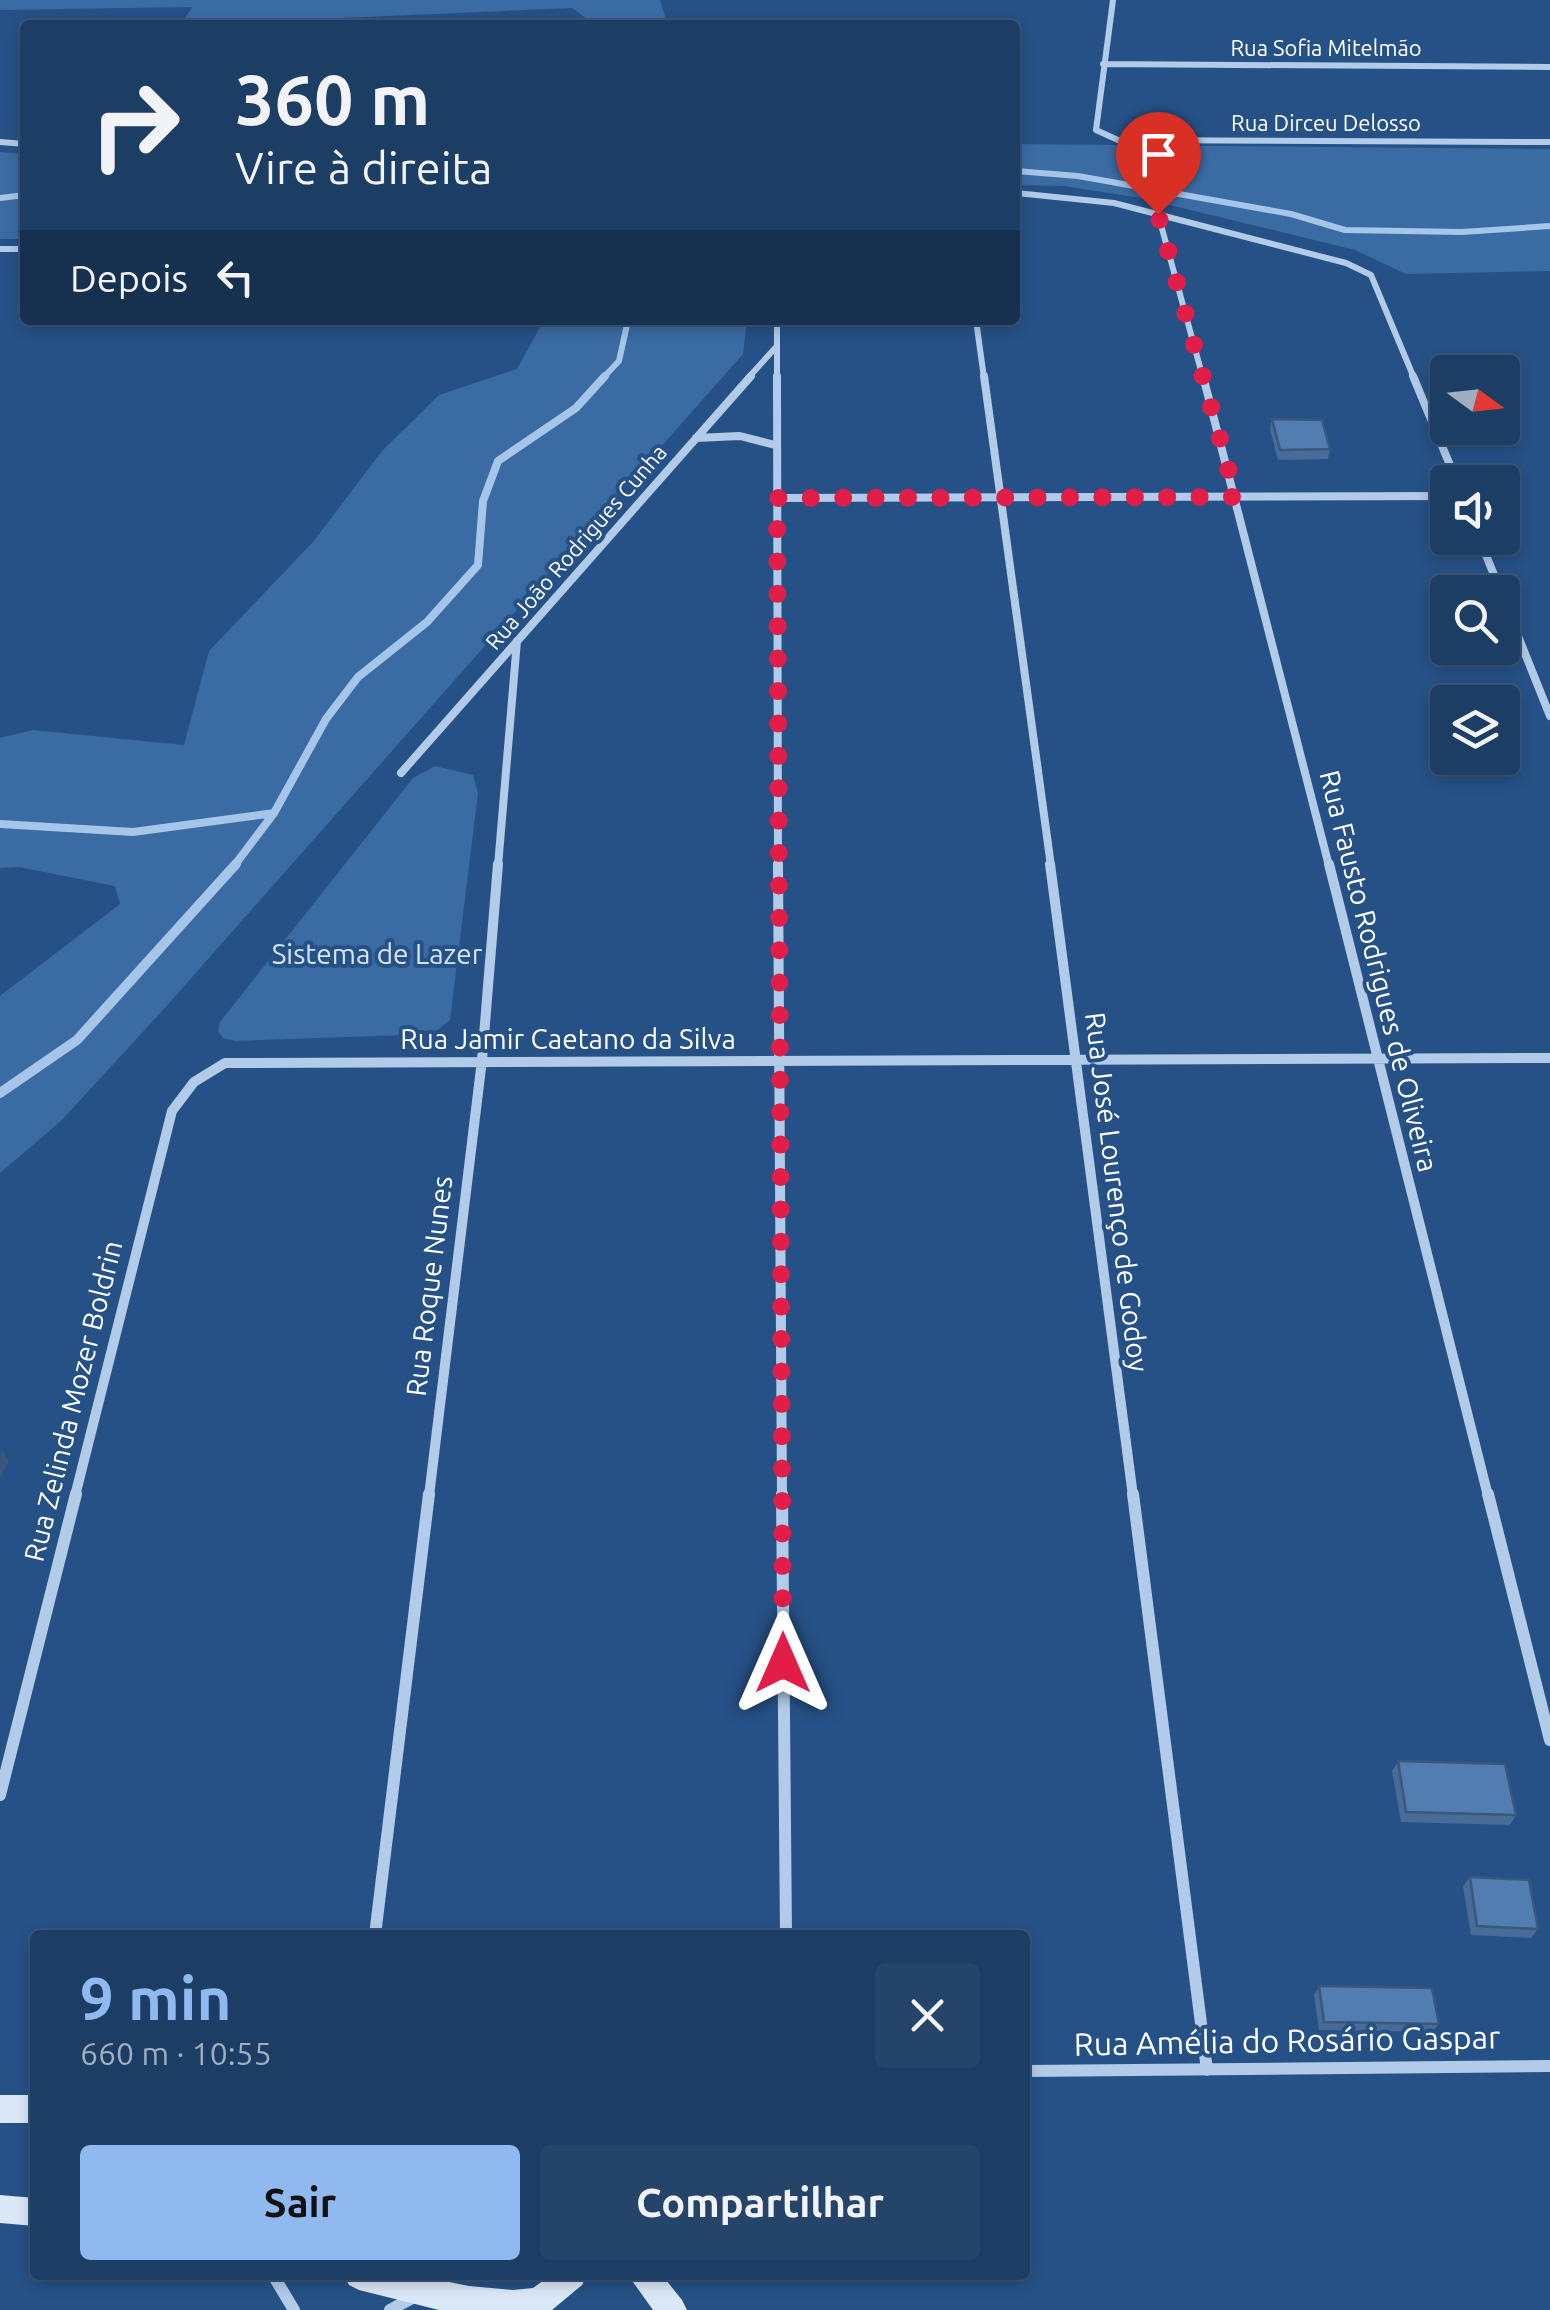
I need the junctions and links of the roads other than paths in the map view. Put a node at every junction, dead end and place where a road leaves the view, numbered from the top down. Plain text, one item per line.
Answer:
1 (1112, 0) edge
2 (1103, 64) junction
3 (1550, 67) edge
4 (1550, 142) edge
5 (1020, 192) edge
6 (1158, 214) junction
7 (777, 325) edge
8 (977, 325) edge
9 (778, 345) junction
10 (696, 439) junction
11 (775, 445) junction
12 (1451, 465) edge
13 (1430, 496) edge
14 (1236, 497) junction
15 (777, 498) junction
16 (1002, 498) junction
17 (1520, 640) edge
18 (517, 641) junction
19 (1550, 716) edge
20 (401, 772) dead end
21 (1078, 1058) junction
22 (1378, 1058) junction
23 (1550, 1058) edge
24 (482, 1060) junction
25 (778, 1061) junction
26 (192, 1082) joint
27 (1550, 1740) edge
28 (0, 1795) edge
29 (376, 1930) edge
30 (786, 1930) edge
31 (1550, 2066) edge
32 (1207, 2070) junction
33 (1030, 2072) edge
34 (0, 2109) edge
35 (30, 2109) edge
36 (0, 2209) edge
37 (30, 2212) edge
38 (276, 2280) edge
39 (376, 2280) edge
40 (565, 2280) edge
41 (647, 2280) edge
42 (443, 2300) edge
43 (294, 2310) edge
44 (390, 2310) edge
45 (672, 2310) edge

1 - 2 street
2 - 3 street, Rua Sofia Mitelmão
2 - 4 street, Rua Dirceu Delosso
5 - 6 street
6 - 12 street
6 - 14 street, Rua Fausto Rodrigues de Oliveira
7 - 9 street
8 - 16 street, Rua José Lourenço de Godoy
9 - 10 street, Rua João Rodrigues Cunha
9 - 11 street
10 - 11 street
10 - 18 street, Rua João Rodrigues Cunha
11 - 15 street
13 - 14 street
14 - 16 street
14 - 22 street, Rua Fausto Rodrigues de Oliveira
15 - 16 street
15 - 25 street
16 - 21 street, Rua José Lourenço de Godoy
17 - 19 street
18 - 20 street, Rua João Rodrigues Cunha
18 - 24 street, Rua Roque Nunes
21 - 22 street, Rua Jamir Caetano da Silva
21 - 25 street, Rua Jamir Caetano da Silva
21 - 32 street, Rua José Lourenço de Godoy
22 - 23 street, Rua Jamir Caetano da Silva
22 - 27 street, Rua Fausto Rodrigues de Oliveira
24 - 25 street, Rua Jamir Caetano da Silva
24 - 26 street, Rua Jamir Caetano da Silva
24 - 29 street, Rua Roque Nunes
25 - 30 street
26 - 28 street, Rua Zelinda Mozer Boldrin
31 - 32 street, Rua Amélia do Rosário Gaspar
32 - 33 street, Rua Amélia do Rosário Gaspar
34 - 35 main road
36 - 37 main road
38 - 43 street
39 - 42 main road
40 - 42 main road
41 - 45 main road
42 - 44 street

